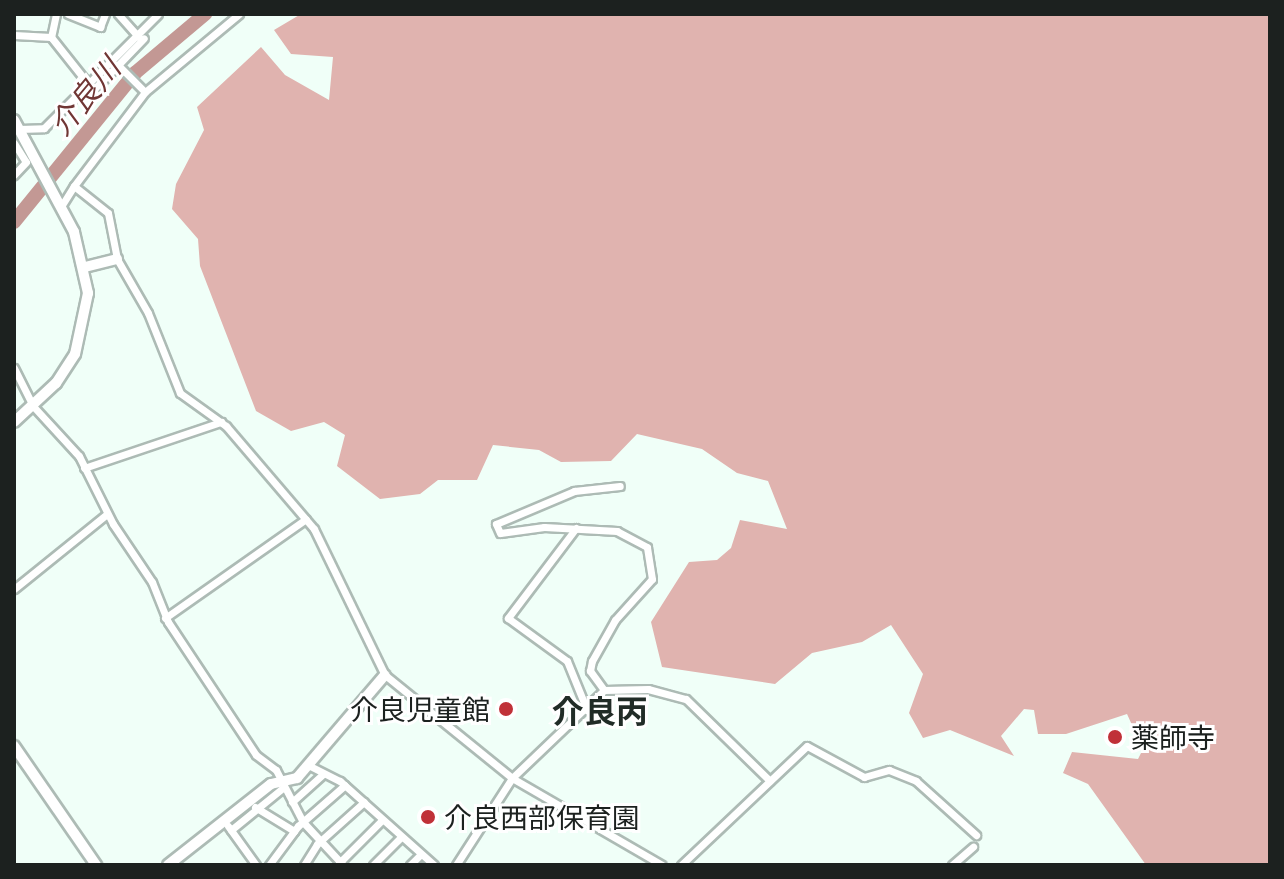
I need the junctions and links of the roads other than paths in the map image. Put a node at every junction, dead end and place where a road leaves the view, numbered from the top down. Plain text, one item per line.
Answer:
1 (56, 14) edge
2 (68, 14) edge
3 (105, 14) edge
4 (118, 14) edge
5 (158, 14) edge
6 (239, 14) edge
7 (148, 29) junction
8 (14, 35) edge
9 (51, 37) junction
10 (139, 37) junction
11 (120, 68) junction
12 (86, 83) junction
13 (142, 90) junction
14 (16, 124) edge
15 (15, 147) edge
16 (14, 175) edge
17 (74, 186) junction
18 (60, 202) junction
19 (117, 259) junction
20 (85, 267) junction
21 (14, 368) edge
22 (33, 406) junction
23 (14, 422) edge
24 (221, 422) junction
25 (84, 468) junction
26 (620, 486) dead end
27 (107, 514) junction
28 (306, 519) junction
29 (576, 528) junction
30 (14, 589) edge
31 (165, 618) junction
32 (385, 675) junction
33 (604, 690) junction
34 (587, 710) junction
35 (14, 746) edge
36 (310, 766) junction
37 (323, 774) junction
38 (512, 778) junction
39 (770, 781) junction
40 (283, 784) junction
41 (345, 785) junction
42 (292, 802) junction
43 (364, 802) junction
44 (254, 805) junction
45 (382, 820) junction
46 (303, 822) junction
47 (228, 826) junction
48 (294, 831) junction
49 (976, 835) dead end
50 (401, 837) junction
51 (321, 841) junction
52 (973, 847) dead end
53 (420, 855) junction
54 (341, 864) edge
55 (96, 865) edge
56 (168, 865) edge
57 (256, 865) edge
58 (269, 865) edge
59 (304, 865) edge
60 (373, 865) edge
61 (410, 865) edge
62 (434, 865) edge
63 (456, 865) edge
64 (662, 865) edge
65 (681, 865) edge
66 (952, 865) edge

1 - 9 street
2 - 3 street
4 - 10 street
5 - 7 street
6 - 13 street
7 - 10 street
7 - 11 street
8 - 9 street
9 - 12 street
10 - 12 street
11 - 12 street
11 - 13 street
12 - 14 street
13 - 17 street
14 - 18 main road
15 - 16 street
17 - 18 street
17 - 19 street
18 - 20 main road
19 - 20 main road
19 - 24 street
20 - 22 main road
21 - 22 street
22 - 23 main road
22 - 25 street
24 - 25 street
24 - 28 street
25 - 27 street
26 - 29 street
27 - 30 street
27 - 31 street
28 - 31 street
28 - 32 street
29 - 33 street
29 - 34 street
31 - 40 street
32 - 36 main road
32 - 38 street
33 - 34 street
33 - 39 street
34 - 38 street
35 - 55 main road
36 - 37 street
36 - 40 main road
37 - 41 street
37 - 42 street
38 - 63 street
38 - 64 street
39 - 49 street
39 - 65 street
40 - 42 street
40 - 44 main road
41 - 43 street
41 - 46 street
42 - 46 street
43 - 45 street
43 - 51 street
44 - 47 main road
44 - 48 street
45 - 50 street
45 - 54 street
46 - 48 street
46 - 51 street
47 - 56 main road
47 - 57 street
48 - 58 street
50 - 53 street
50 - 60 street
51 - 54 street
51 - 59 street
52 - 66 street
53 - 61 street
53 - 62 street

